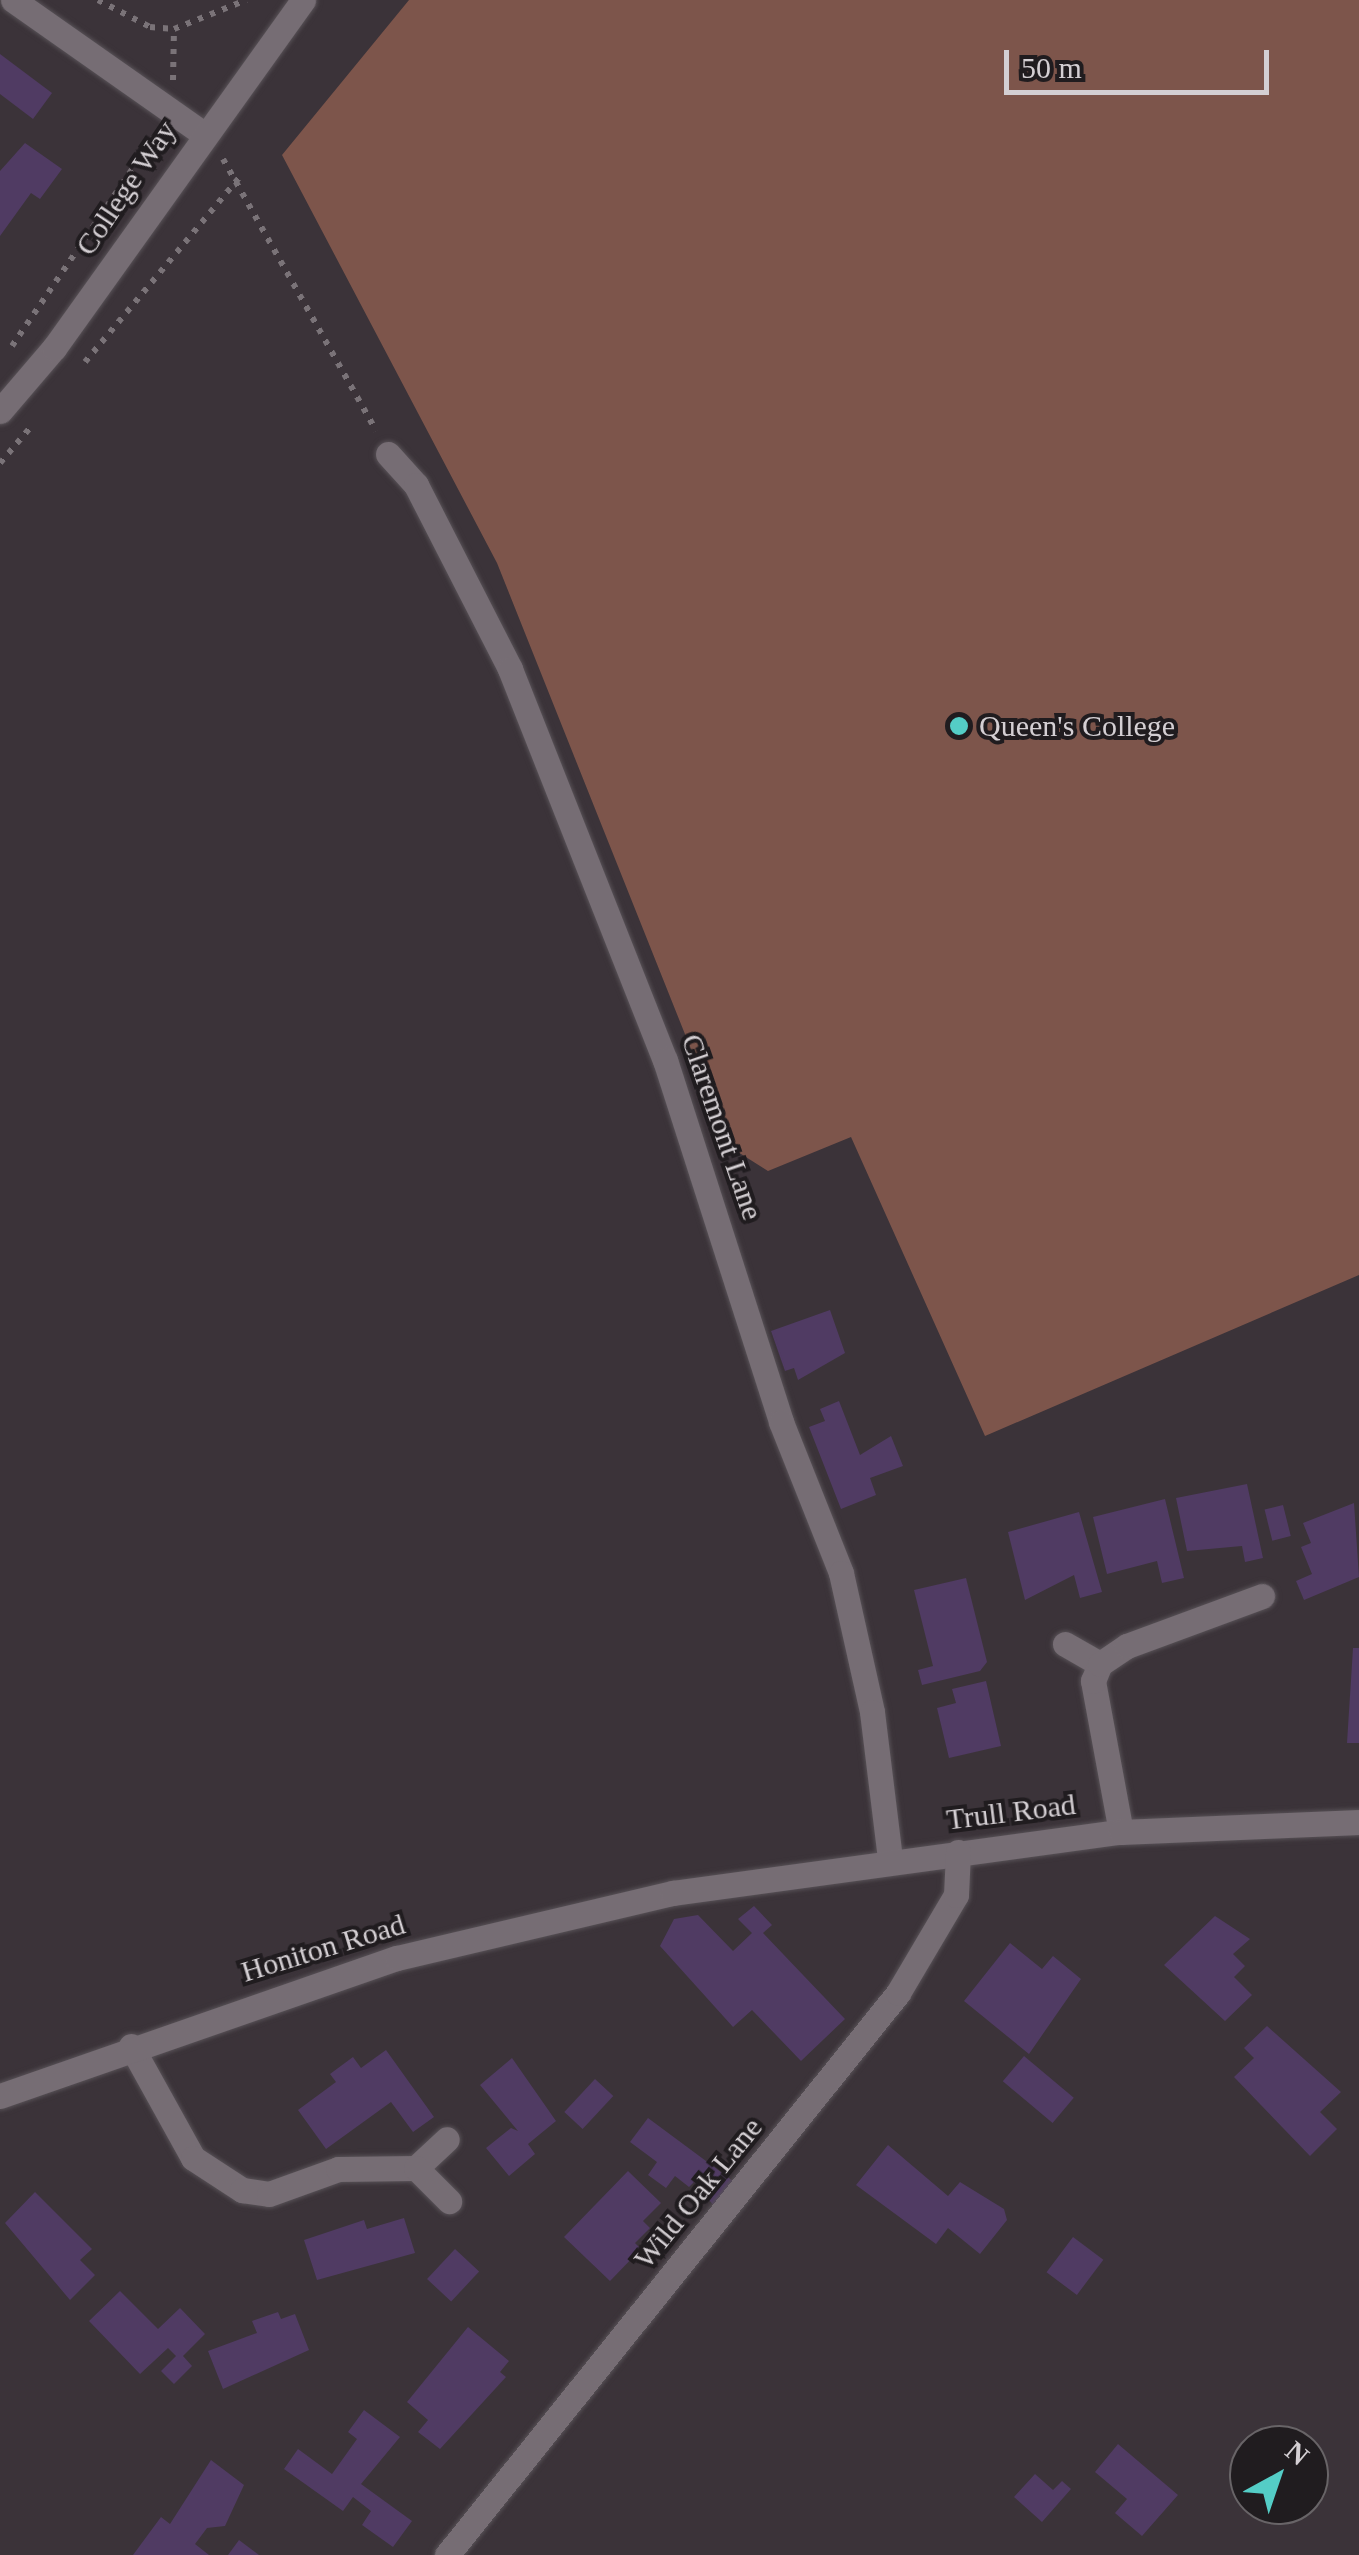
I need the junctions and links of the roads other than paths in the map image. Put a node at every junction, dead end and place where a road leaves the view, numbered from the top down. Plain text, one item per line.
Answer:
1 (13, 0) edge
2 (303, 0) edge
3 (202, 133) junction
4 (0, 410) edge
5 (388, 454) road end
6 (1262, 1596) dead end
7 (1065, 1644) dead end
8 (1100, 1664) junction
9 (1359, 1822) edge
10 (1121, 1832) junction
11 (958, 1852) junction
12 (890, 1859) junction
13 (673, 1893) joint
14 (130, 2046) junction
15 (0, 2096) edge
16 (447, 2139) dead end
17 (416, 2168) junction
18 (448, 2201) dead end
19 (447, 2555) edge

1 - 3 street
2 - 3 street, College Way
3 - 4 street, College Way
5 - 12 street, Claremont Lane
6 - 8 street
7 - 8 street
8 - 10 street
9 - 10 street, Trull Road
10 - 11 street, Trull Road
11 - 12 street, Trull Road
11 - 19 street, Wild Oak Lane
12 - 13 street, Trull Road
13 - 14 street, Honiton Road
14 - 15 street, Honiton Road
14 - 17 street
16 - 17 street
17 - 18 street

